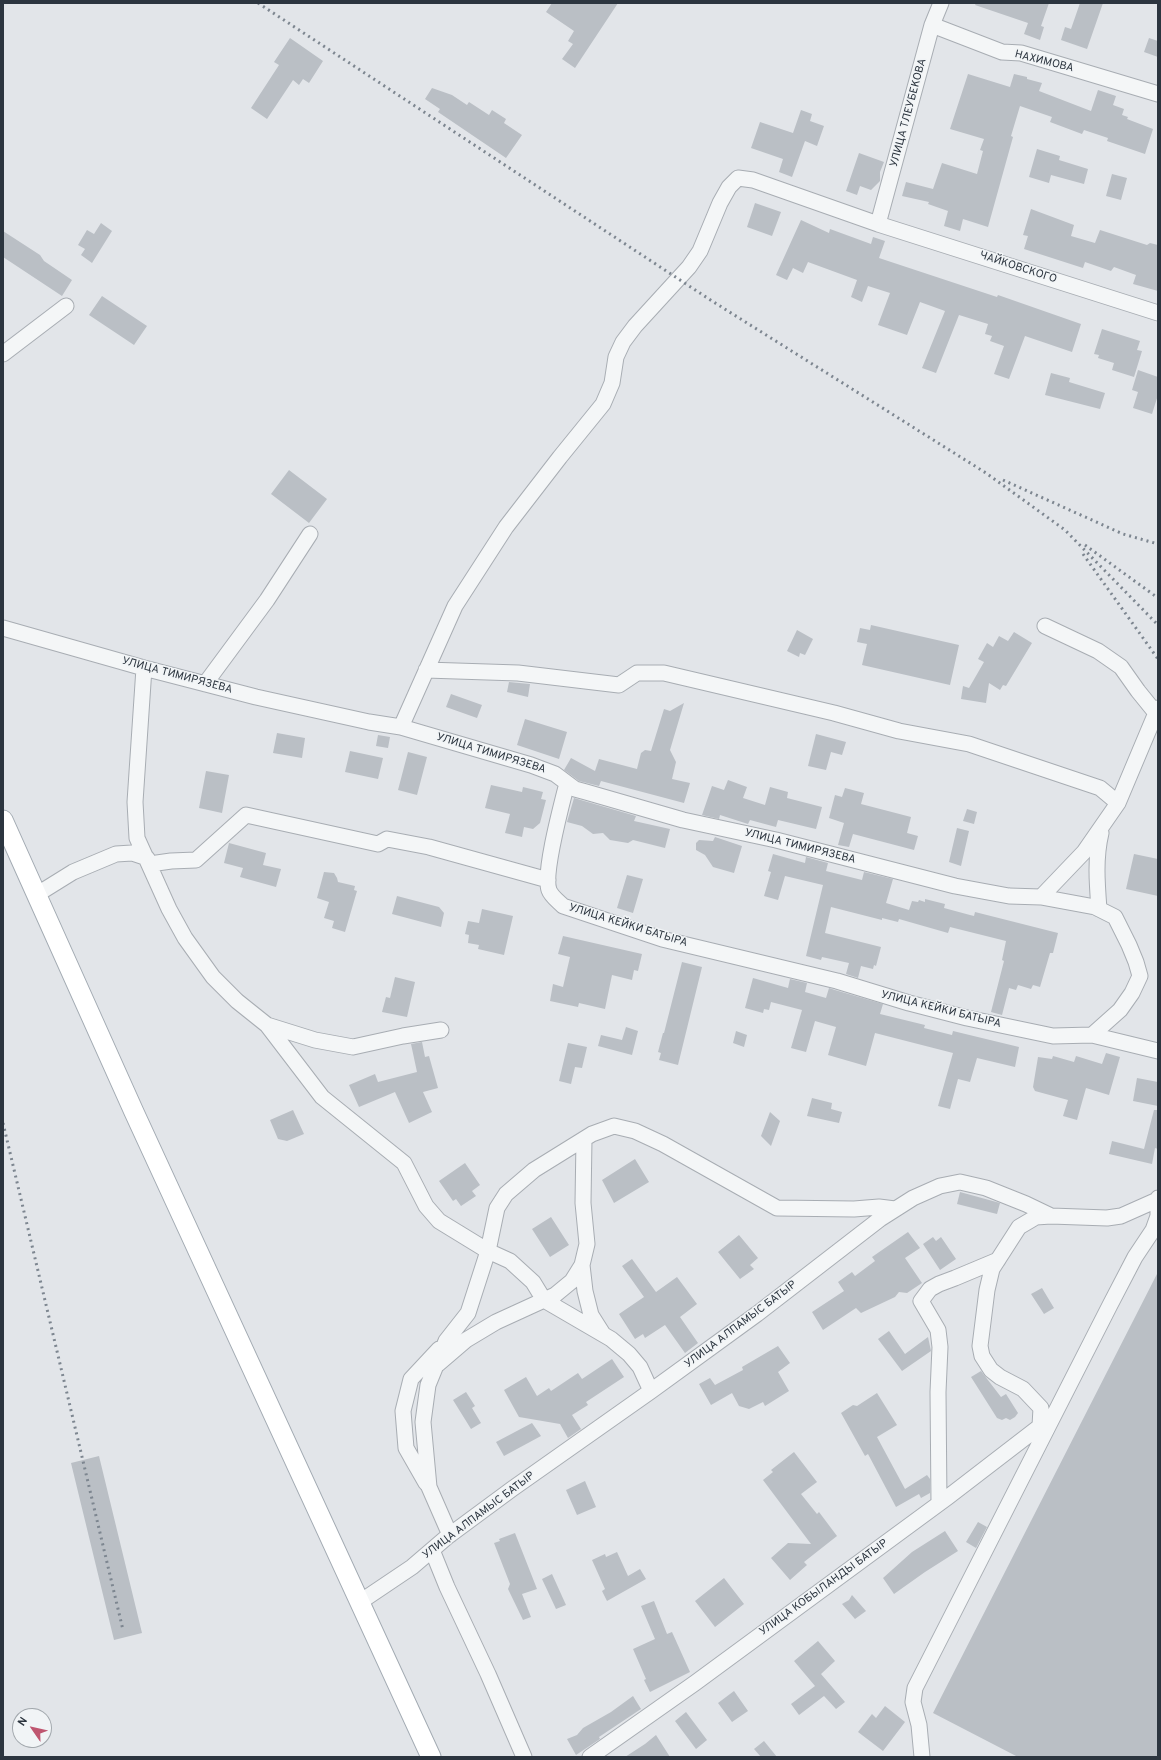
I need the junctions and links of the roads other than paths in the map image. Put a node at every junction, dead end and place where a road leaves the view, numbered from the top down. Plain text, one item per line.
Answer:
1 (941, 3) edge
2 (932, 25) junction
3 (1158, 94) edge
4 (878, 224) junction
5 (66, 306) dead end
6 (1158, 313) edge
7 (3, 354) edge
8 (310, 534) dead end
9 (1044, 626) dead end
10 (3, 628) edge
11 (144, 668) junction
12 (426, 670) junction
13 (205, 684) junction
14 (1156, 710) edge
15 (401, 727) junction
16 (567, 783) junction
17 (1118, 803) junction
18 (3, 820) edge
19 (1102, 828) junction
20 (148, 861) junction
21 (548, 880) junction
22 (36, 895) junction
23 (1041, 896) junction
24 (1099, 909) junction
25 (267, 1025) junction
26 (441, 1030) dead end
27 (1092, 1035) junction
28 (1158, 1051) edge
29 (584, 1139) junction
30 (1157, 1199) edge
31 (895, 1209) junction
32 (1051, 1216) junction
33 (488, 1251) junction
34 (998, 1260) junction
35 (582, 1265) junction
36 (544, 1300) junction
37 (604, 1335) junction
38 (446, 1341) junction
39 (436, 1366) junction
40 (651, 1391) junction
41 (1055, 1415) junction
42 (1040, 1426) junction
43 (429, 1488) junction
44 (939, 1503) junction
45 (450, 1535) junction
46 (432, 1550) junction
47 (360, 1602) junction
48 (431, 1757) edge
49 (524, 1757) edge
50 (590, 1757) edge
51 (922, 1757) edge

1 - 2 street, УЛИЦА ТЛЕУБЕКОВА
2 - 3 street, НАХИМОВА
2 - 4 street, УЛИЦА ТЛЕУБЕКОВА
4 - 6 street, ЧАЙКОВСКОГО
4 - 12 street, ЧАЙКОВСКОГО
5 - 7 street
8 - 13 street
9 - 14 street
10 - 11 street, УЛИЦА ТИМИРЯЗЕВА
11 - 13 street, УЛИЦА ТИМИРЯЗЕВА
11 - 20 street
12 - 15 street
12 - 17 street
13 - 15 street, УЛИЦА ТИМИРЯЗЕВА
14 - 17 street
15 - 16 street, УЛИЦА ТИМИРЯЗЕВА
16 - 21 street
16 - 23 street, УЛИЦА ТИМИРЯЗЕВА
17 - 19 street
18 - 22 main road
19 - 23 street
19 - 24 street
20 - 21 street
20 - 22 street
20 - 25 street
21 - 27 street, УЛИЦА КЕЙКИ БАТЫРА
22 - 47 main road
23 - 24 street, УЛИЦА ТИМИРЯЗЕВА
24 - 27 street, УЛИЦА ТИМИРЯЗЕВА
25 - 26 street
25 - 33 street
27 - 28 street, УЛИЦА КЕЙКИ БАТЫРА
29 - 31 street
29 - 33 street
29 - 35 street
30 - 32 street, УЛИЦА АЛПАМЫС БАТЫР
30 - 41 street
31 - 32 street, УЛИЦА АЛПАМЫС БАТЫР
31 - 40 street, УЛИЦА АЛПАМЫС БАТЫР
32 - 34 street
33 - 36 street
33 - 38 street
34 - 42 street
34 - 44 street
35 - 36 street
35 - 37 street
36 - 37 street
36 - 39 street
37 - 40 street
38 - 39 street
38 - 43 street
39 - 43 street
40 - 45 street, УЛИЦА АЛПАМЫС БАТЫР
41 - 42 street, УЛИЦА КОБЫЛАНДЫ БАТЫР
41 - 51 street
42 - 44 street, УЛИЦА КОБЫЛАНДЫ БАТЫР
43 - 45 street
44 - 50 street, УЛИЦА КОБЫЛАНДЫ БАТЫР
45 - 46 street, УЛИЦА АЛПАМЫС БАТЫР
46 - 47 street, УЛИЦА АЛПАМЫС БАТЫР
46 - 49 street
47 - 48 main road

